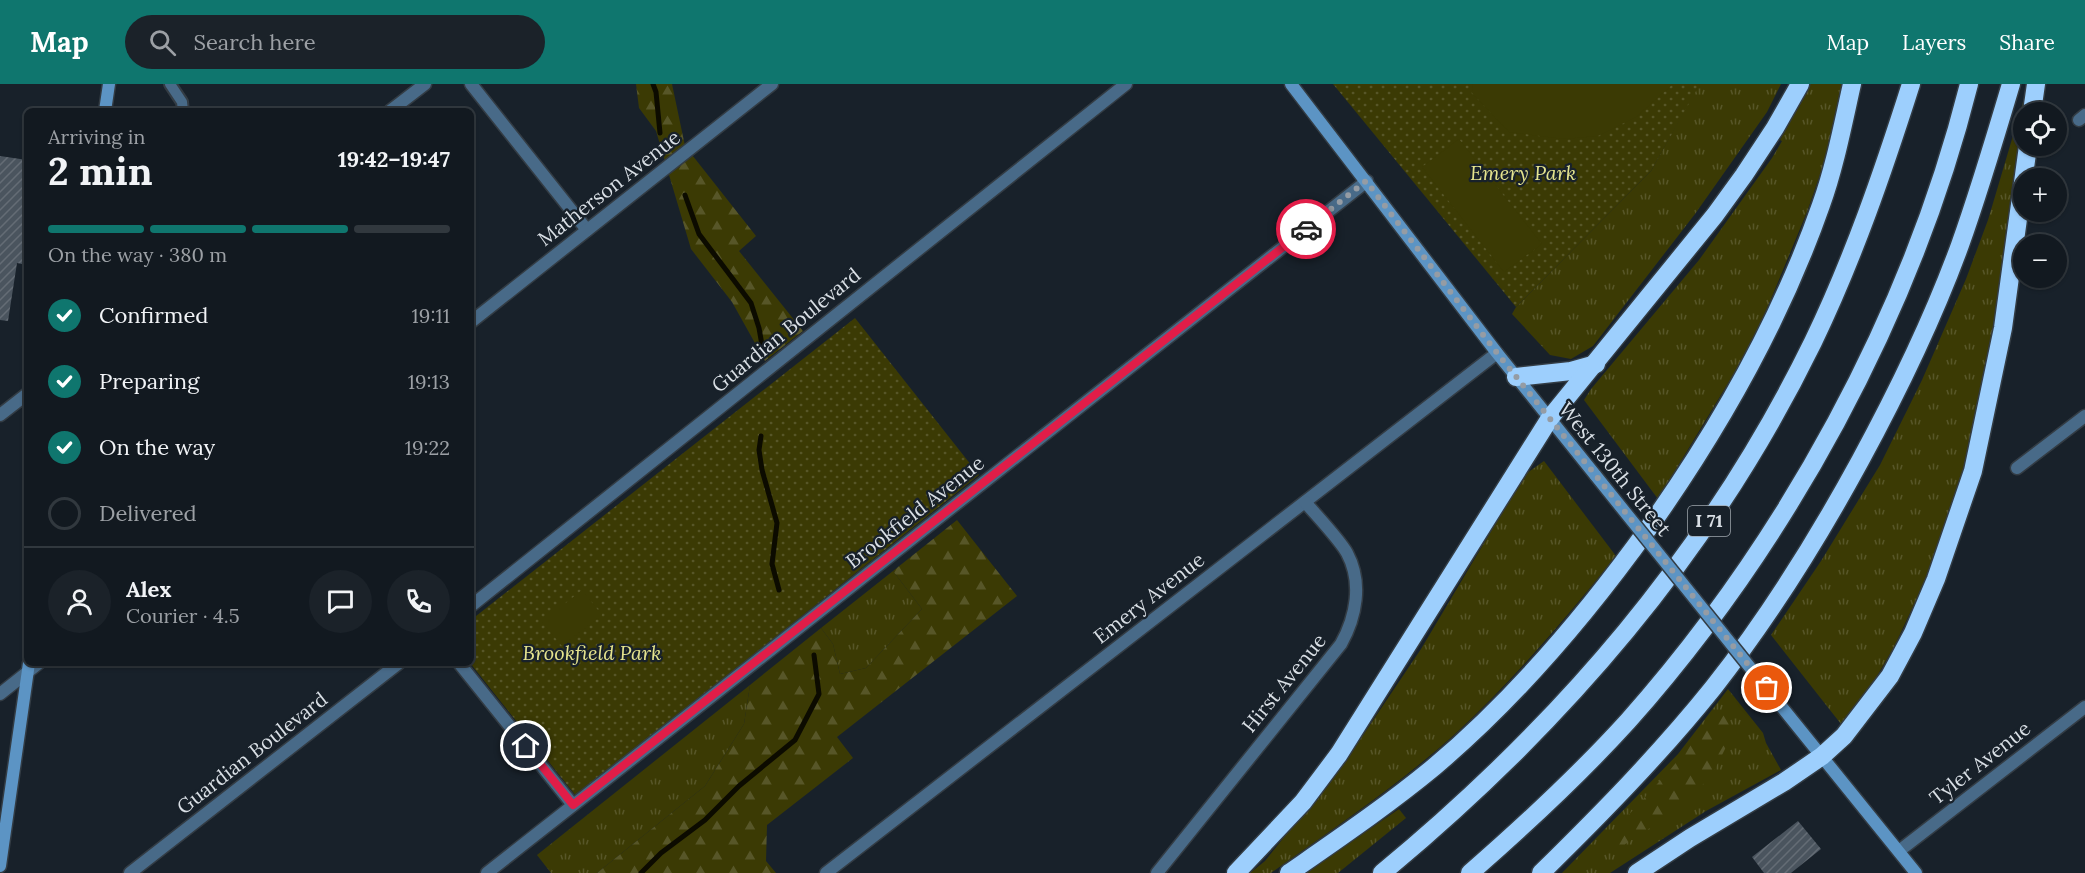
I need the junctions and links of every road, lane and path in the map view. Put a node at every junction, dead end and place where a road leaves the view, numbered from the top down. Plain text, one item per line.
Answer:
1 (109, 84) edge
2 (170, 84) edge
3 (424, 84) edge
4 (471, 84) edge
5 (772, 84) edge
6 (1126, 84) edge
7 (1291, 84) edge
8 (1800, 84) edge
9 (1852, 84) edge
10 (1911, 84) edge
11 (1969, 84) edge
12 (2011, 84) edge
13 (2036, 84) edge
14 (2033, 102) edge
15 (105, 108) edge
16 (183, 108) edge
17 (394, 108) edge
18 (2027, 156) edge
19 (1366, 181) junction
20 (587, 230) junction
21 (474, 320) edge
22 (1497, 353) junction
23 (1596, 364) junction
24 (1516, 377) junction
25 (24, 396) edge
26 (0, 415) edge
27 (2085, 416) edge
28 (1550, 418) junction
29 (2017, 468) dead end
30 (1305, 502) junction
31 (474, 604) edge
32 (395, 666) edge
33 (461, 666) edge
34 (28, 667) edge
35 (0, 694) edge
36 (2085, 707) edge
37 (1822, 756) junction
38 (573, 805) junction
39 (1899, 851) junction
40 (0, 866) edge
41 (130, 873) edge
42 (487, 873) edge
43 (826, 873) edge
44 (1157, 873) edge
45 (1236, 873) edge
46 (1289, 873) edge
47 (1382, 873) edge
48 (1470, 873) edge
49 (1541, 873) edge
50 (1637, 873) edge
51 (1916, 873) edge

1 - 15 main road
2 - 16 lane
3 - 17 street
4 - 20 street
5 - 20 street, Matherson Avenue
6 - 31 street, Guardian Boulevard
7 - 19 main road, West 130th Street
8 - 23 highway
9 - 46 highway
10 - 47 highway, I 71
11 - 48 highway
12 - 49 highway
13 - 14 highway
18 - 37 highway
19 - 22 main road, West 130th Street
19 - 38 street, Brookfield Avenue
20 - 21 street, Matherson Avenue
22 - 24 main road, West 130th Street
22 - 30 street, Emery Avenue
23 - 24 highway
23 - 28 highway
24 - 28 main road, West 130th Street
25 - 26 street
27 - 29 street
28 - 37 main road, West 130th Street, bridge
28 - 45 highway
30 - 43 street, Emery Avenue
30 - 44 street, Hirst Avenue
32 - 41 street, Guardian Boulevard
33 - 38 street
34 - 35 street
34 - 40 main road
36 - 39 street, Tyler Avenue
37 - 39 main road, West 130th Street
37 - 50 highway
38 - 42 street, Brookfield Avenue
39 - 51 main road, West 130th Street

